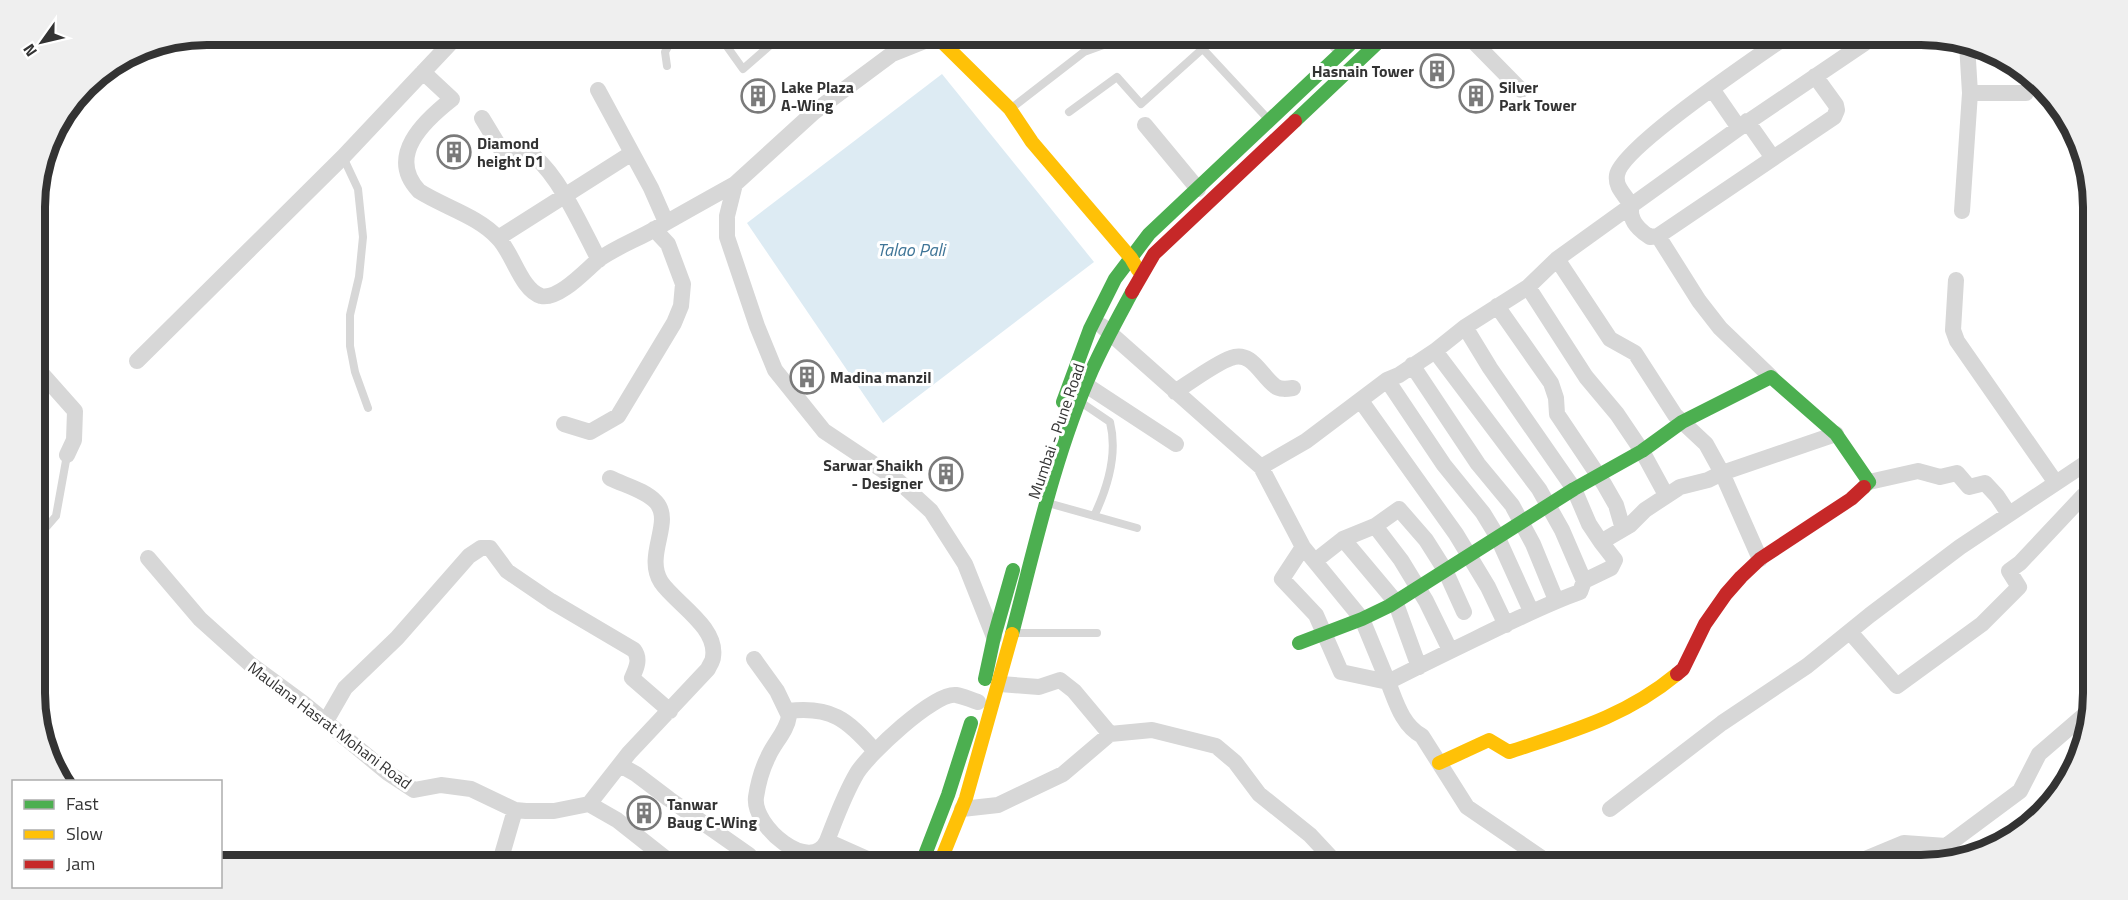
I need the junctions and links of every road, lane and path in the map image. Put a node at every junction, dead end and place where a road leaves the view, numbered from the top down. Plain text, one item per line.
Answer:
1 (449, 45) edge
2 (668, 45) edge
3 (726, 45) edge
4 (770, 45) edge
5 (913, 45) edge
6 (946, 45) edge
7 (1103, 45) edge
8 (1199, 45) edge
9 (1207, 45) edge
10 (1331, 45) edge
11 (1350, 45) edge
12 (1375, 45) edge
13 (1477, 45) edge
14 (1774, 45) edge
15 (1862, 45) edge
16 (1203, 49) junction
17 (1968, 52) edge
18 (1340, 55) junction
19 (668, 66) dead end
20 (423, 72) junction
21 (1815, 76) junction
22 (1712, 89) junction
23 (598, 90) dead end
24 (1521, 90) dead end
25 (1970, 93) junction
26 (2026, 93) dead end
27 (1010, 109) junction
28 (1069, 112) dead end
29 (482, 118) dead end
30 (1270, 121) junction
31 (1743, 124) junction
32 (1145, 125) dead end
33 (632, 153) junction
34 (343, 157) junction
35 (1773, 158) junction
36 (735, 184) junction
37 (1198, 189) junction
38 (565, 196) junction
39 (1632, 206) junction
40 (1962, 212) dead end
41 (660, 226) junction
42 (1658, 236) junction
43 (498, 238) junction
44 (1131, 258) junction
45 (1557, 259) junction
46 (599, 260) junction
47 (1142, 276) junction
48 (1956, 280) dead end
49 (1528, 287) junction
50 (1497, 306) junction
51 (1094, 321) junction
52 (1465, 327) junction
53 (1111, 333) junction
54 (1435, 351) junction
55 (137, 361) dead end
56 (1412, 365) junction
57 (1771, 376) junction
58 (45, 377) edge
59 (1388, 380) junction
60 (1086, 386) junction
61 (1293, 388) dead end
62 (1175, 392) junction
63 (1361, 400) junction
64 (1080, 402) junction
65 (368, 408) dead end
66 (1058, 418) dead end
67 (1682, 422) junction
68 (564, 424) dead end
69 (1836, 434) junction
70 (1176, 444) dead end
71 (1642, 451) junction
72 (67, 454) joint
73 (2083, 465) edge
74 (1261, 467) junction
75 (1722, 473) junction
76 (1599, 475) junction
77 (610, 478) dead end
78 (1869, 482) junction
79 (2056, 483) junction
80 (1574, 489) junction
81 (1034, 495) dead end
82 (1666, 495) junction
83 (2083, 496) edge
84 (1048, 503) junction
85 (1548, 506) junction
86 (2010, 514) junction
87 (1094, 516) junction
88 (1521, 523) junction
89 (1375, 526) junction
90 (1137, 528) dead end
91 (45, 529) edge
92 (1623, 529) junction
93 (1497, 536) junction
94 (1022, 538) dead end
95 (1343, 539) junction
96 (1601, 542) junction
97 (1303, 547) junction
98 (1468, 555) junction
99 (148, 558) dead end
100 (1760, 559) junction
101 (1016, 560) dead end
102 (1315, 561) junction
103 (1445, 570) junction
104 (1584, 581) junction
105 (1418, 587) junction
106 (1556, 600) junction
107 (1395, 601) junction
108 (1464, 612) dead end
109 (1531, 612) junction
110 (1362, 619) junction
111 (1506, 625) junction
112 (1850, 632) junction
113 (1013, 633) junction
114 (1097, 633) dead end
115 (1324, 633) junction
116 (994, 637) junction
117 (1299, 643) dead end
118 (1450, 650) junction
119 (754, 659) dead end
120 (1419, 667) junction
121 (1388, 682) junction
122 (1000, 684) junction
123 (978, 702) junction
124 (669, 711) junction
125 (788, 711) junction
126 (2081, 718) edge
127 (326, 722) junction
128 (1110, 734) junction
129 (874, 751) junction
130 (1439, 763) junction
131 (620, 765) junction
132 (589, 804) junction
133 (962, 809) junction
134 (1610, 809) dead end
135 (515, 810) junction
136 (827, 841) junction
137 (1952, 851) edge
138 (502, 855) edge
139 (661, 855) edge
140 (749, 855) edge
141 (858, 855) edge
142 (925, 855) edge
143 (943, 855) edge
144 (1328, 855) edge
145 (1537, 855) edge
146 (1875, 855) edge

1 - 20 street
2 - 19 lane
3 - 4 lane
5 - 36 street
6 - 27 main road
7 - 27 lane
8 - 16 lane
9 - 16 lane
10 - 18 lane
11 - 18 main road, Mumbai - Pune Road
12 - 47 main road, Mumbai - Pune Road
13 - 24 street
14 - 22 street
15 - 21 street
16 - 28 lane
16 - 30 lane
17 - 25 street
18 - 30 main road, Mumbai - Pune Road
20 - 34 street
20 - 43 street
21 - 31 street
21 - 35 street
22 - 31 street
22 - 39 street
23 - 33 street
25 - 26 street
25 - 40 street
27 - 44 main road
29 - 38 street
30 - 37 main road, Mumbai - Pune Road
31 - 35 street
31 - 39 street
32 - 37 street
33 - 38 street
33 - 41 street
34 - 55 street
34 - 65 lane
35 - 42 street
36 - 41 street
36 - 116 street
37 - 44 main road, Mumbai - Pune Road
38 - 43 street
38 - 46 street
39 - 42 street
39 - 45 street
41 - 46 street
41 - 68 street
42 - 57 street
43 - 46 street
44 - 47 main road
44 - 51 main road, Mumbai - Pune Road
45 - 49 street
45 - 67 street
47 - 53 main road, Mumbai - Pune Road
48 - 79 street
49 - 50 street
49 - 71 street
50 - 52 street
50 - 76 street
51 - 53 street
51 - 66 main road, Mumbai - Pune Road
52 - 54 street
52 - 80 street
53 - 60 main road, Mumbai - Pune Road
53 - 62 street
54 - 56 street
54 - 85 street
56 - 59 street
56 - 88 street
57 - 67 main road
57 - 69 main road
58 - 72 street
59 - 63 street
59 - 93 street
60 - 64 main road, Mumbai - Pune Road
60 - 70 street
61 - 62 street
62 - 74 street
63 - 74 street
63 - 98 street
64 - 84 main road, Mumbai - Pune Road
64 - 87 lane
67 - 71 main road
67 - 75 street
69 - 75 street
69 - 78 main road
71 - 76 main road
71 - 82 street
72 - 91 lane
73 - 79 street
74 - 97 street
75 - 82 street
75 - 100 street
76 - 80 main road
76 - 92 street
77 - 124 street
78 - 86 street
78 - 100 main road
79 - 86 street
80 - 85 main road
80 - 96 street
81 - 94 main road, Mumbai - Pune Road
82 - 92 street
83 - 112 street
84 - 87 lane
84 - 113 main road, Mumbai - Pune Road
85 - 88 main road
85 - 104 street
86 - 112 street
87 - 90 lane
88 - 93 main road
88 - 106 street
89 - 95 street
89 - 103 street
89 - 105 street
92 - 96 street
93 - 98 main road
93 - 109 street
95 - 102 street
95 - 107 street
96 - 104 street
97 - 102 street
97 - 115 street
98 - 103 main road
98 - 111 street
99 - 127 street, Maulana Hasrat Mohani Road
100 - 130 main road
101 - 116 main road
102 - 110 street
103 - 105 main road
103 - 108 street
104 - 106 street
105 - 107 main road
105 - 118 street
106 - 109 street
107 - 110 main road
107 - 120 street
109 - 111 street
110 - 115 main road
110 - 121 street
111 - 118 street
112 - 134 street
113 - 114 lane
113 - 122 main road, Mumbai - Pune Road
115 - 117 main road
115 - 121 street
116 - 123 main road
118 - 120 street
119 - 125 street
120 - 121 street
121 - 130 street
122 - 128 street
122 - 133 main road, Mumbai - Pune Road
123 - 129 street
123 - 142 main road
124 - 127 street
124 - 131 street
125 - 129 street
125 - 136 street
126 - 137 street
127 - 135 street, Maulana Hasrat Mohani Road
128 - 133 street
128 - 144 street
129 - 136 street
130 - 145 street
131 - 132 street
131 - 140 street
132 - 135 street, Maulana Hasrat Mohani Road
132 - 139 street
133 - 143 main road, Mumbai - Pune Road
135 - 138 street
136 - 141 street
137 - 146 street

